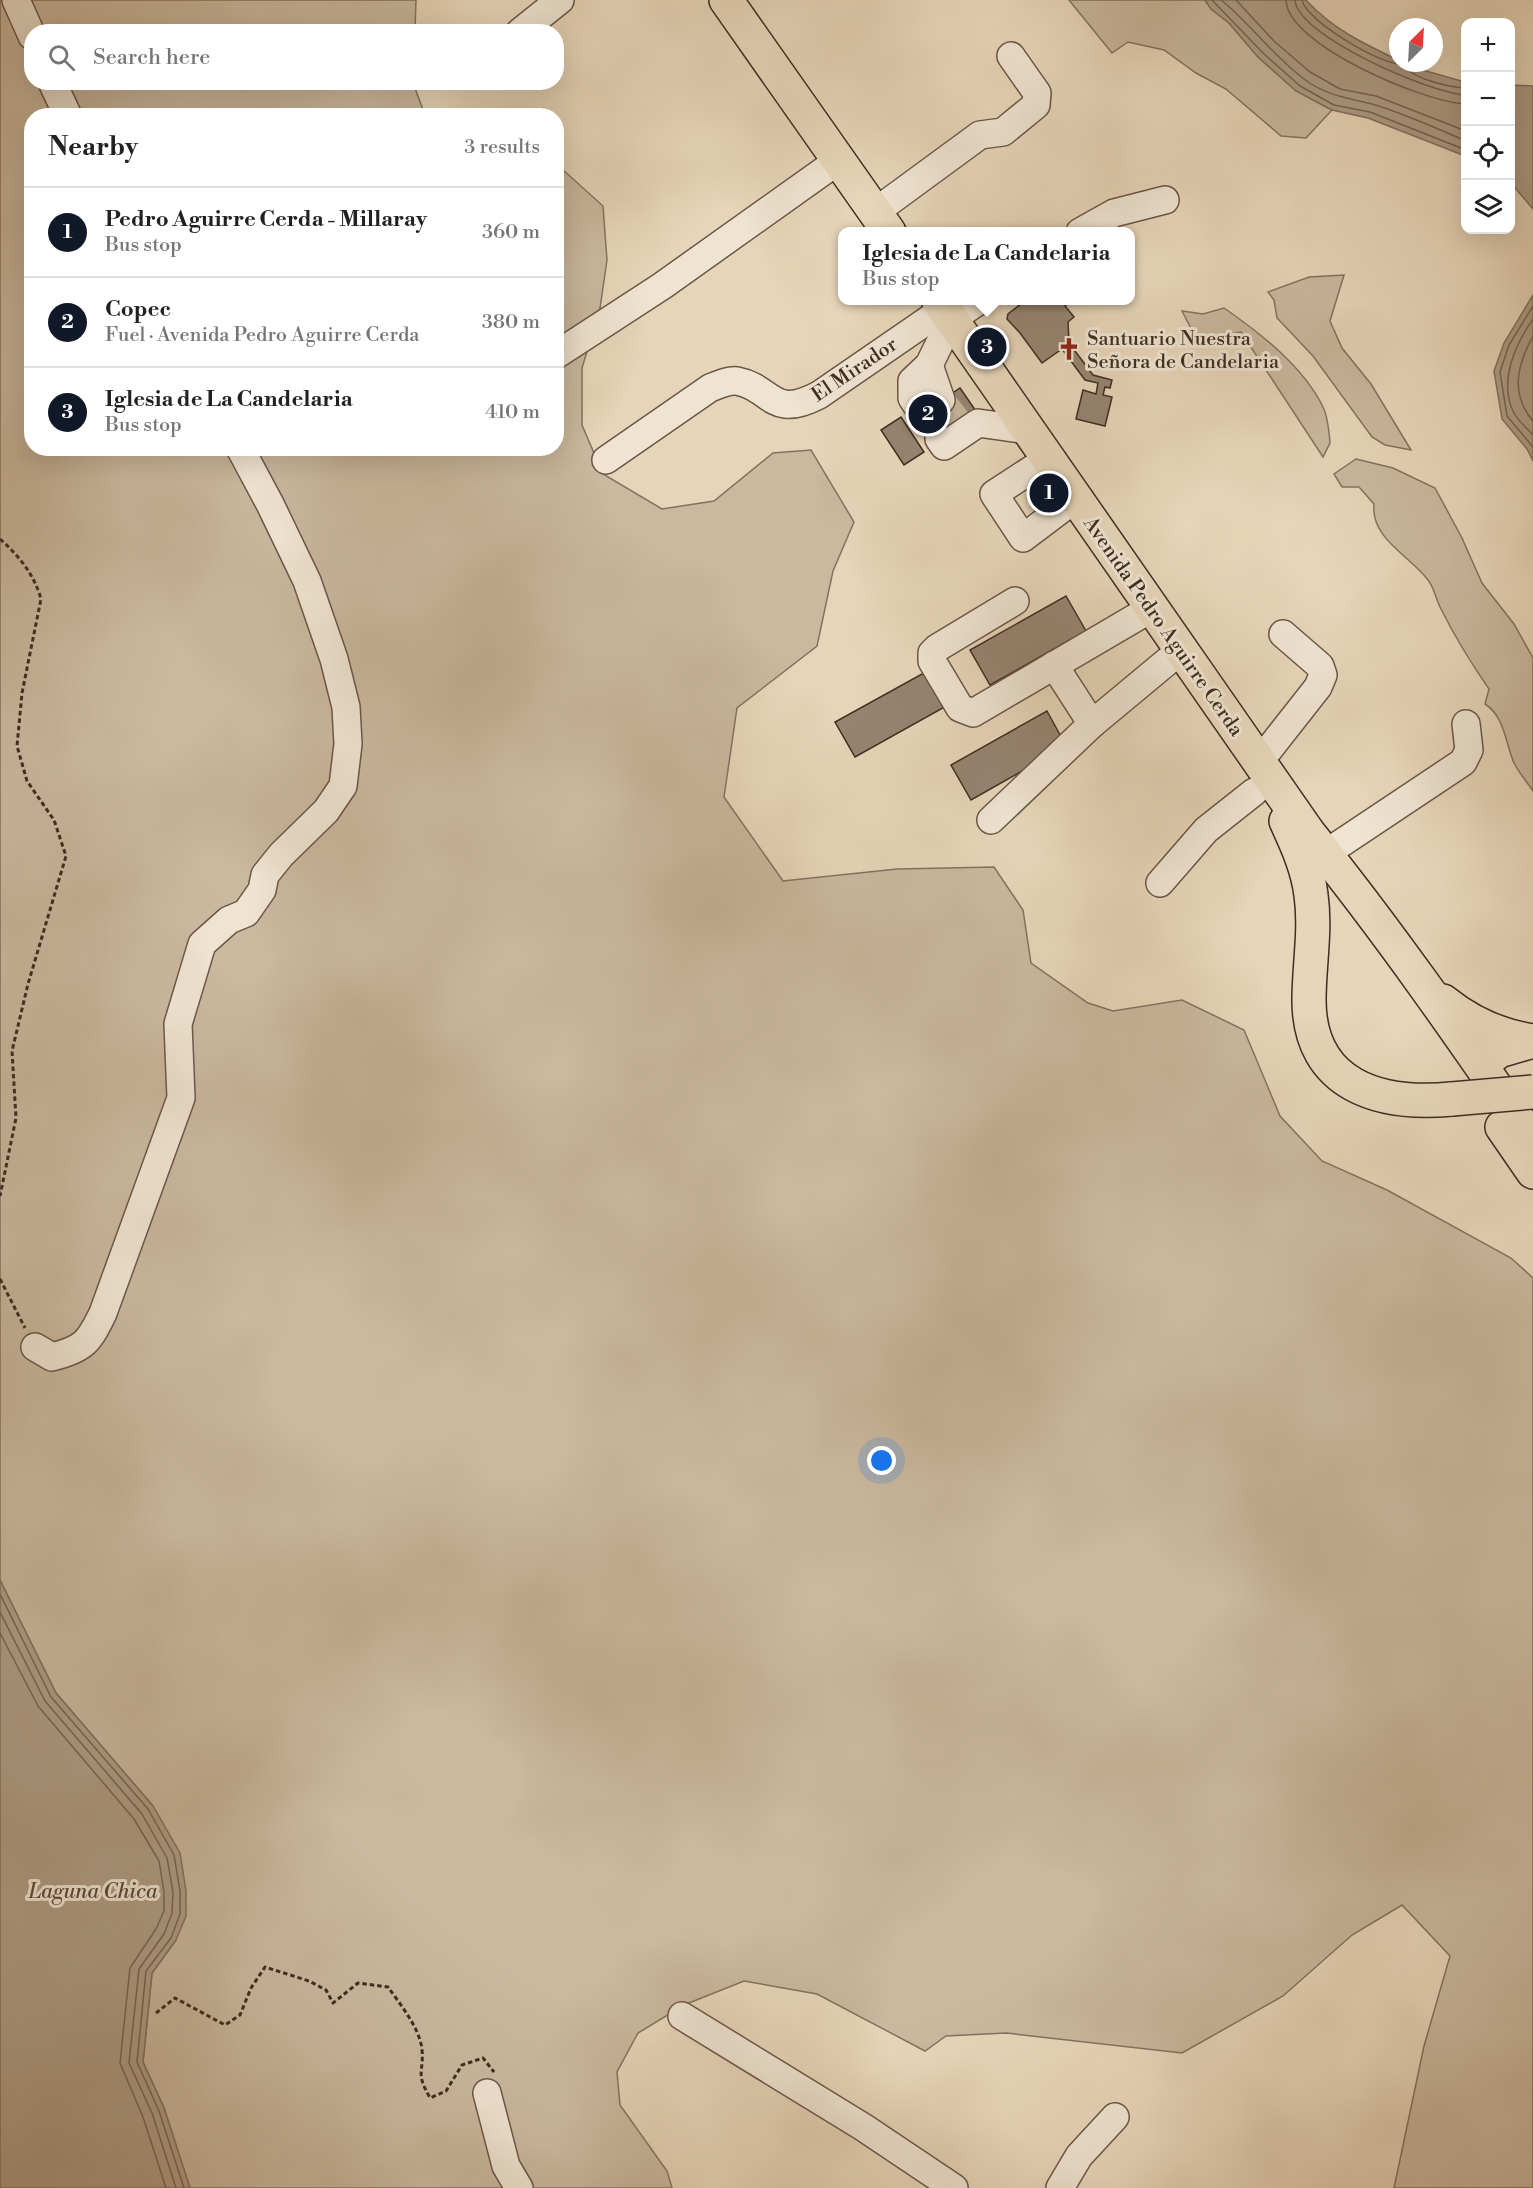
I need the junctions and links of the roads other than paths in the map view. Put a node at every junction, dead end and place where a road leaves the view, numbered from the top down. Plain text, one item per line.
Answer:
1 (16, 0) edge
2 (560, 0) edge
3 (726, 0) edge
4 (27, 24) edge
5 (529, 24) edge
6 (1011, 56) dead end
7 (56, 90) edge
8 (64, 108) edge
9 (839, 160) junction
10 (1166, 200) dead end
11 (882, 222) edge
12 (1088, 227) edge
13 (962, 305) edge
14 (944, 310) edge
15 (564, 350) edge
16 (932, 407) tunnel mouth
17 (1028, 430) junction
18 (955, 432) dead end
19 (244, 456) edge
20 (1048, 459) junction
21 (606, 460) dead end
22 (1076, 498) junction
23 (1016, 601) dead end
24 (1152, 608) junction
25 (1284, 634) dead end
26 (1180, 650) junction
27 (1054, 665) junction
28 (1092, 724) junction
29 (1466, 724) dead end
30 (1257, 777) junction
31 (991, 820) dead end
32 (1317, 843) junction
33 (1160, 883) dead end
34 (1425, 987) junction
35 (1533, 1041) edge
36 (1467, 1082) junction
37 (1533, 1092) edge
38 (1533, 1141) edge
39 (1533, 1172) edge
40 (35, 1347) road end
41 (682, 2016) dead end
42 (487, 2092) road end
43 (1115, 2117) dead end
44 (519, 2188) edge
45 (954, 2188) edge
46 (1060, 2188) edge

1 - 4 street
2 - 5 street
3 - 9 main road
6 - 11 street
7 - 8 street
9 - 11 main road
9 - 15 street
10 - 12 street
13 - 14 street, El Mirador
14 - 16 street
14 - 17 main road, Avenida Pedro Aguirre Cerda
14 - 21 street, El Mirador
17 - 18 street
17 - 20 main road, Avenida Pedro Aguirre Cerda
19 - 40 street
20 - 22 main road, Avenida Pedro Aguirre Cerda
20 - 22 street
22 - 24 main road, Avenida Pedro Aguirre Cerda
23 - 27 street
24 - 26 main road, Avenida Pedro Aguirre Cerda
24 - 27 street
25 - 30 street
26 - 28 street
26 - 30 main road, Avenida Pedro Aguirre Cerda
27 - 28 street
28 - 31 street
29 - 32 street
30 - 32 main road
30 - 33 street
30 - 36 main road
32 - 34 main road
32 - 36 main road
34 - 35 main road
34 - 36 main road
35 - 36 main road
36 - 37 main road, bridge
36 - 38 main road
36 - 39 main road
41 - 45 street
42 - 44 street
43 - 46 street

